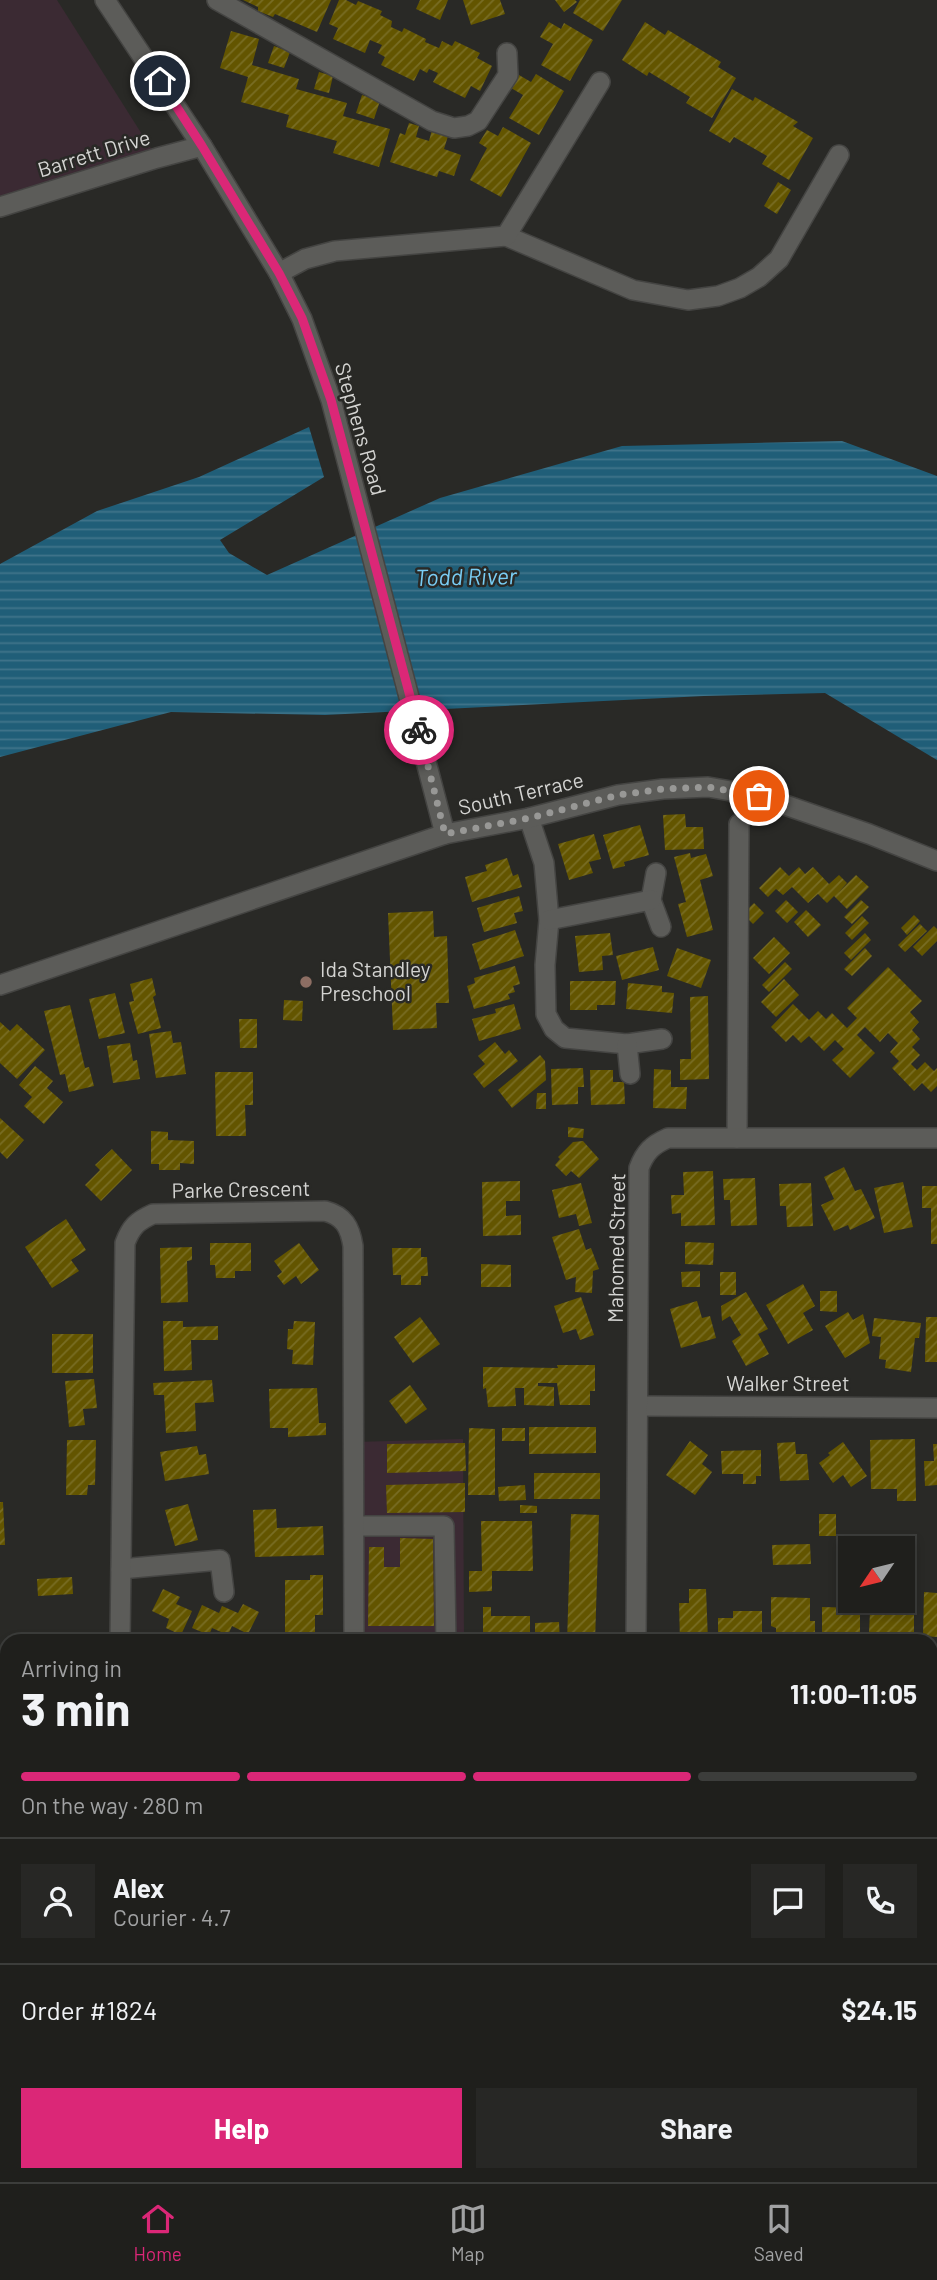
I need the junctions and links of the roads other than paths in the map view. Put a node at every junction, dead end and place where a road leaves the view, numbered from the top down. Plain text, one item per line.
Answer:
1 (105, 0) edge
2 (217, 0) edge
3 (508, 53) dead end
4 (600, 82) dead end
5 (202, 146) junction
6 (839, 155) dead end
7 (0, 207) edge
8 (506, 236) junction
9 (279, 273) junction
10 (530, 818) junction
11 (739, 824) dead end
12 (445, 834) junction
13 (937, 861) edge
14 (656, 873) dead end
15 (651, 900) junction
16 (549, 920) junction
17 (661, 927) dead end
18 (0, 985) edge
19 (662, 1039) dead end
20 (627, 1044) junction
21 (630, 1074) dead end
22 (737, 1138) junction
23 (937, 1138) edge
24 (638, 1406) junction
25 (937, 1408) edge
26 (354, 1526) junction
27 (121, 1569) junction
28 (224, 1592) dead end
29 (120, 1634) edge
30 (354, 1634) edge
31 (446, 1634) edge
32 (636, 1634) edge

1 - 5 street, Stephens Road
2 - 3 street
4 - 8 street
5 - 7 street, Barrett Drive
5 - 9 street, Stephens Road
6 - 8 street
8 - 9 street
9 - 12 street, Stephens Road
10 - 12 street, South Terrace
10 - 13 street, South Terrace
10 - 16 street
11 - 22 street
12 - 18 street, South Terrace
14 - 15 street
15 - 16 street
15 - 17 street
16 - 20 street
19 - 20 street
20 - 21 street
22 - 23 street, Mahomed Street
22 - 24 street, Mahomed Street
24 - 25 street, Walker Street
24 - 32 street, Mahomed Street
26 - 27 street, Parke Crescent
26 - 30 street, Parke Crescent
26 - 31 street
27 - 28 street
27 - 29 street, Parke Crescent

